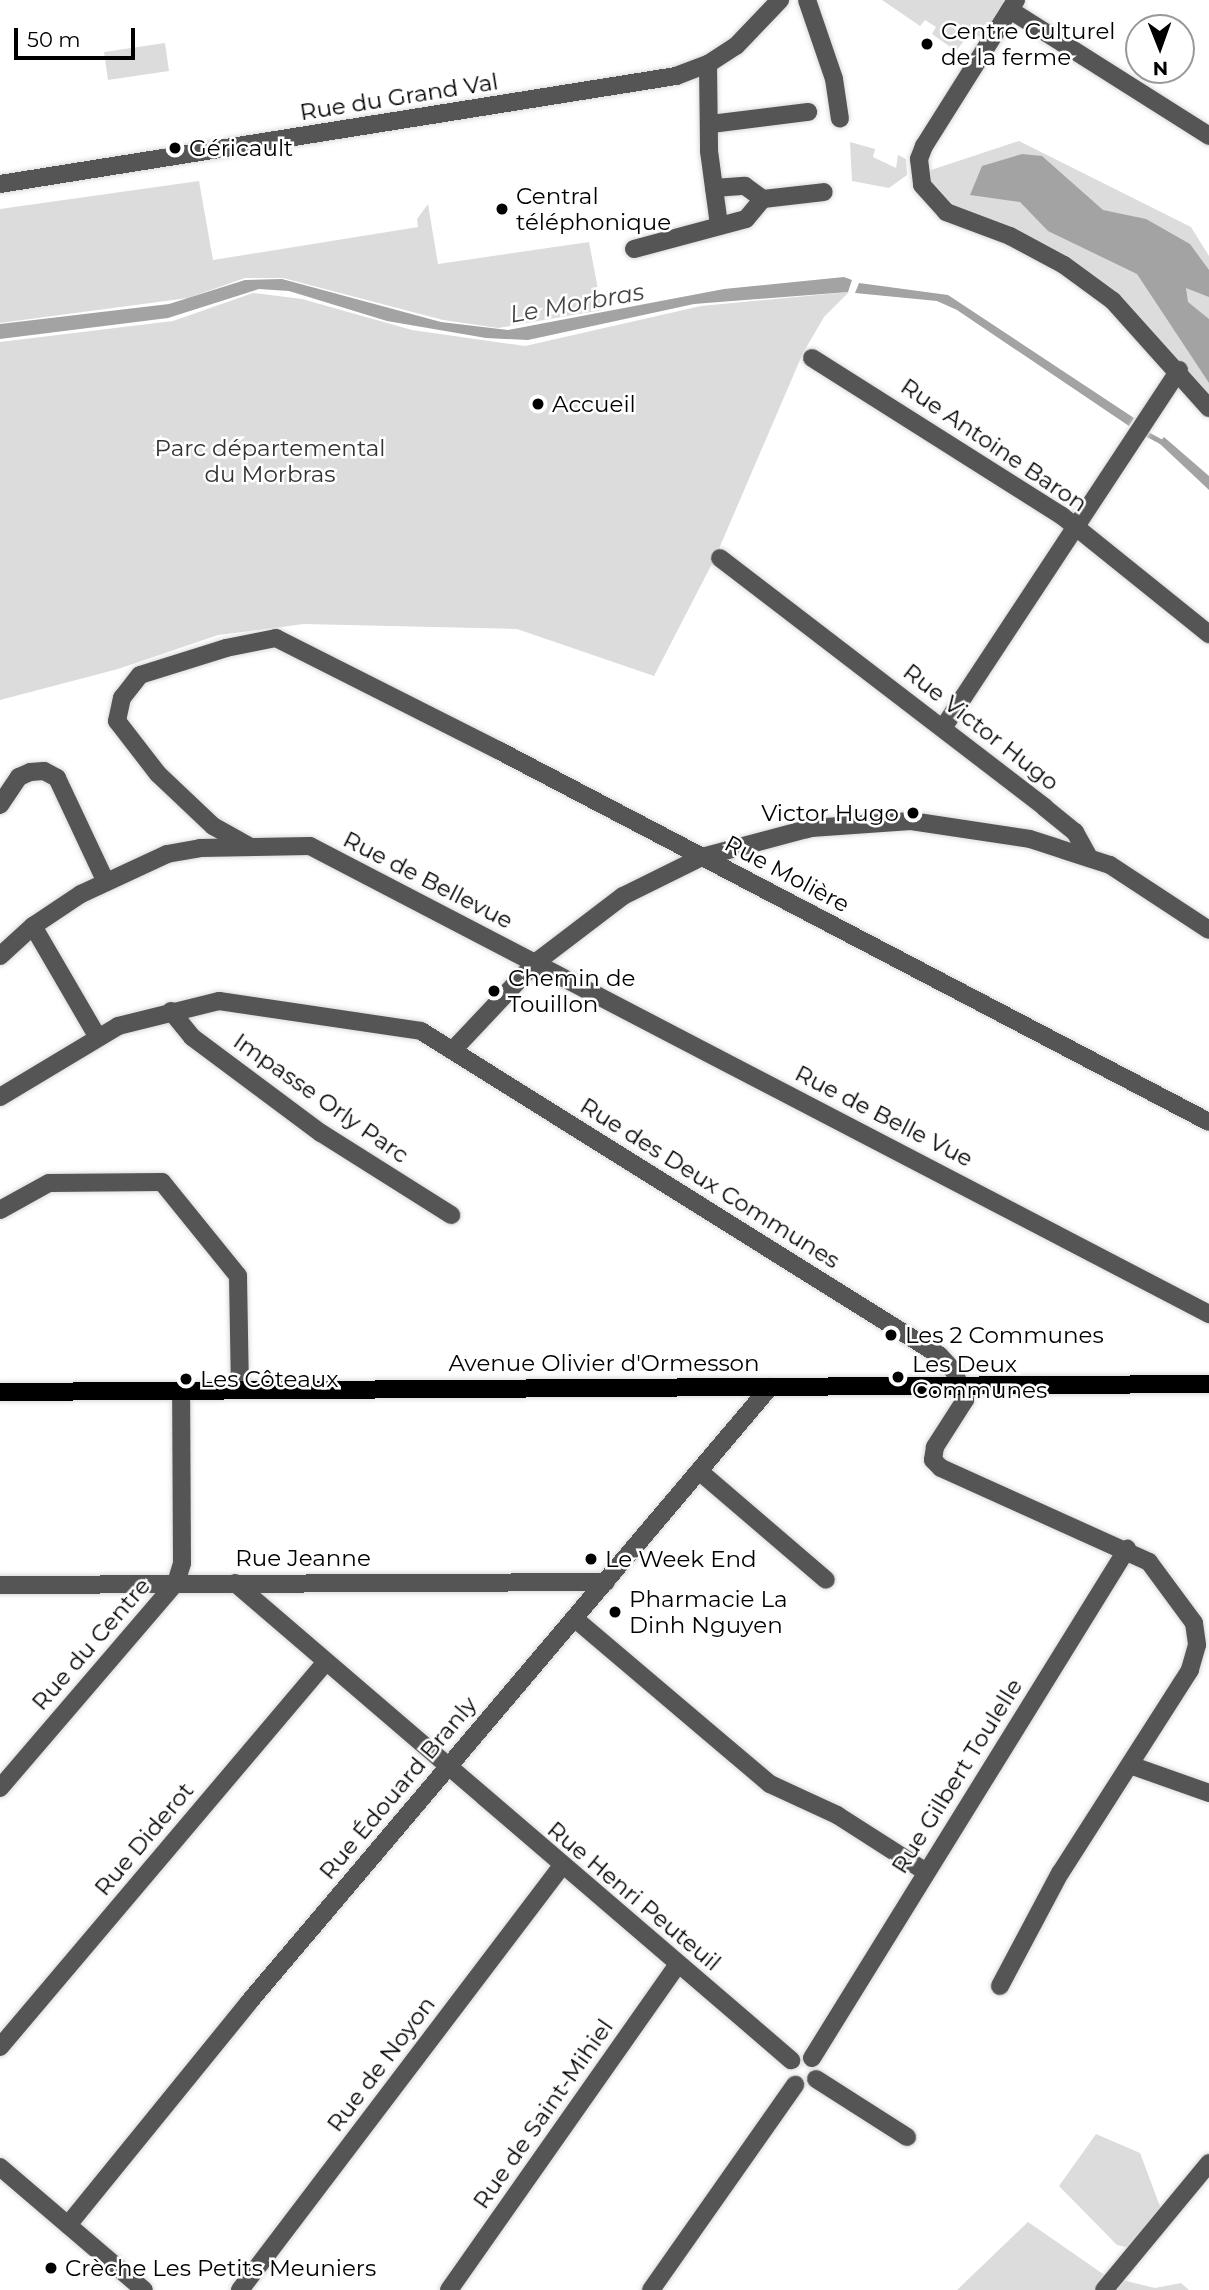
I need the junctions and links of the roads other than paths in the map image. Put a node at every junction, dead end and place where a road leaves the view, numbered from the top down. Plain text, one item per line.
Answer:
1 (780, 0) edge
2 (807, 0) edge
3 (1013, 5) edge
4 (708, 64) junction
5 (808, 111) dead end
6 (840, 119) dead end
7 (711, 124) junction
8 (1209, 136) edge
9 (0, 184) edge
10 (714, 188) junction
11 (824, 192) dead end
12 (763, 199) junction
13 (719, 225) junction
14 (634, 248) dead end
15 (812, 358) dead end
16 (1179, 370) junction
17 (1209, 408) edge
18 (1074, 526) junction
19 (720, 558) dead end
20 (1209, 634) edge
21 (943, 728) junction
22 (0, 805) edge
23 (249, 846) junction
24 (1088, 855) junction
25 (702, 857) junction
26 (106, 882) junction
27 (33, 926) junction
28 (1209, 930) edge
29 (0, 956) edge
30 (534, 963) junction
31 (171, 1011) junction
32 (97, 1036) junction
33 (453, 1050) junction
34 (0, 1097) edge
35 (1209, 1122) edge
36 (0, 1210) edge
37 (451, 1215) dead end
38 (1209, 1314) edge
39 (1209, 1384) edge
40 (770, 1387) junction
41 (962, 1387) junction
42 (240, 1390) junction
43 (181, 1391) junction
44 (0, 1392) edge
45 (699, 1471) junction
46 (1127, 1549) junction
47 (826, 1580) dead end
48 (606, 1581) junction
49 (176, 1583) junction
50 (235, 1583) junction
51 (0, 1585) edge
52 (574, 1618) junction
53 (325, 1663) junction
54 (1130, 1765) junction
55 (446, 1769) junction
56 (0, 1788) edge
57 (1209, 1793) edge
58 (561, 1867) junction
59 (926, 1872) junction
60 (677, 1965) junction
61 (1000, 1986) dead end
62 (0, 2047) edge
63 (812, 2058) junction
64 (791, 2060) junction
65 (816, 2079) junction
66 (795, 2085) junction
67 (907, 2137) dead end
68 (1209, 2163) edge
69 (0, 2167) edge
70 (68, 2225) junction
71 (134, 2287) edge
72 (240, 2290) edge
73 (449, 2290) edge
74 (651, 2290) edge
75 (1104, 2290) edge

1 - 4 street, Rue du Grand Val
2 - 6 street
3 - 8 street
3 - 16 street
4 - 7 street
4 - 9 street, Rue du Grand Val
5 - 7 street
7 - 10 street
10 - 12 street
10 - 13 street
11 - 12 street
12 - 13 street
13 - 14 street
15 - 18 street, Rue Antoine Baron
16 - 17 street
16 - 18 street
18 - 20 street, Rue Antoine Baron
18 - 21 street
19 - 21 street, Rue Victor Hugo
21 - 24 street, Rue Victor Hugo
22 - 26 street
23 - 25 street, Rue Molière
23 - 26 street, Rue de Bellevue
23 - 30 street, Rue de Bellevue
24 - 25 street
24 - 28 street, Rue Victor Hugo
25 - 30 street
25 - 35 street, Rue Molière
26 - 27 street, Rue de Bellevue
27 - 29 street, Rue de Bellevue
27 - 32 street
30 - 33 street
30 - 38 street, Rue de Belle Vue
31 - 32 street
31 - 33 street, Rue des Deux Communes
31 - 37 street, Impasse Orly Parc
32 - 34 street
33 - 41 street, Rue des Deux Communes
36 - 42 street
39 - 41 main road, Avenue Olivier d'Ormesson
40 - 41 main road, Avenue Olivier d'Ormesson
40 - 42 main road, Avenue Olivier d'Ormesson
40 - 45 street, Rue Édouard Branly
41 - 46 street
42 - 43 main road, Avenue Olivier d'Ormesson
43 - 44 main road, Avenue Olivier d'Ormesson
43 - 49 street, Rue du Centre
45 - 47 street
45 - 48 street, Rue Édouard Branly
46 - 54 street
46 - 59 street, Rue Gilbert Toulelle
48 - 50 street, Rue Jeanne
48 - 52 street, Rue Édouard Branly
49 - 50 street, Rue Jeanne
49 - 51 street, Rue Jeanne
49 - 56 street, Rue du Centre
50 - 53 street, Rue Henri Peuteuil
52 - 55 street, Rue Édouard Branly
52 - 59 street
53 - 55 street, Rue Henri Peuteuil
53 - 62 street, Rue Diderot
54 - 57 street
54 - 61 street
55 - 58 street, Rue Henri Peuteuil
55 - 70 street, Rue Édouard Branly
58 - 60 street, Rue Henri Peuteuil
58 - 72 street, Rue de Noyon
59 - 63 street, Rue Gilbert Toulelle
60 - 64 street, Rue Henri Peuteuil
60 - 73 street, Rue de Saint-Mihiel
63 - 64 street
63 - 65 street
64 - 66 street
65 - 66 street
65 - 67 street
66 - 74 street
68 - 75 street
69 - 70 street
70 - 71 street

